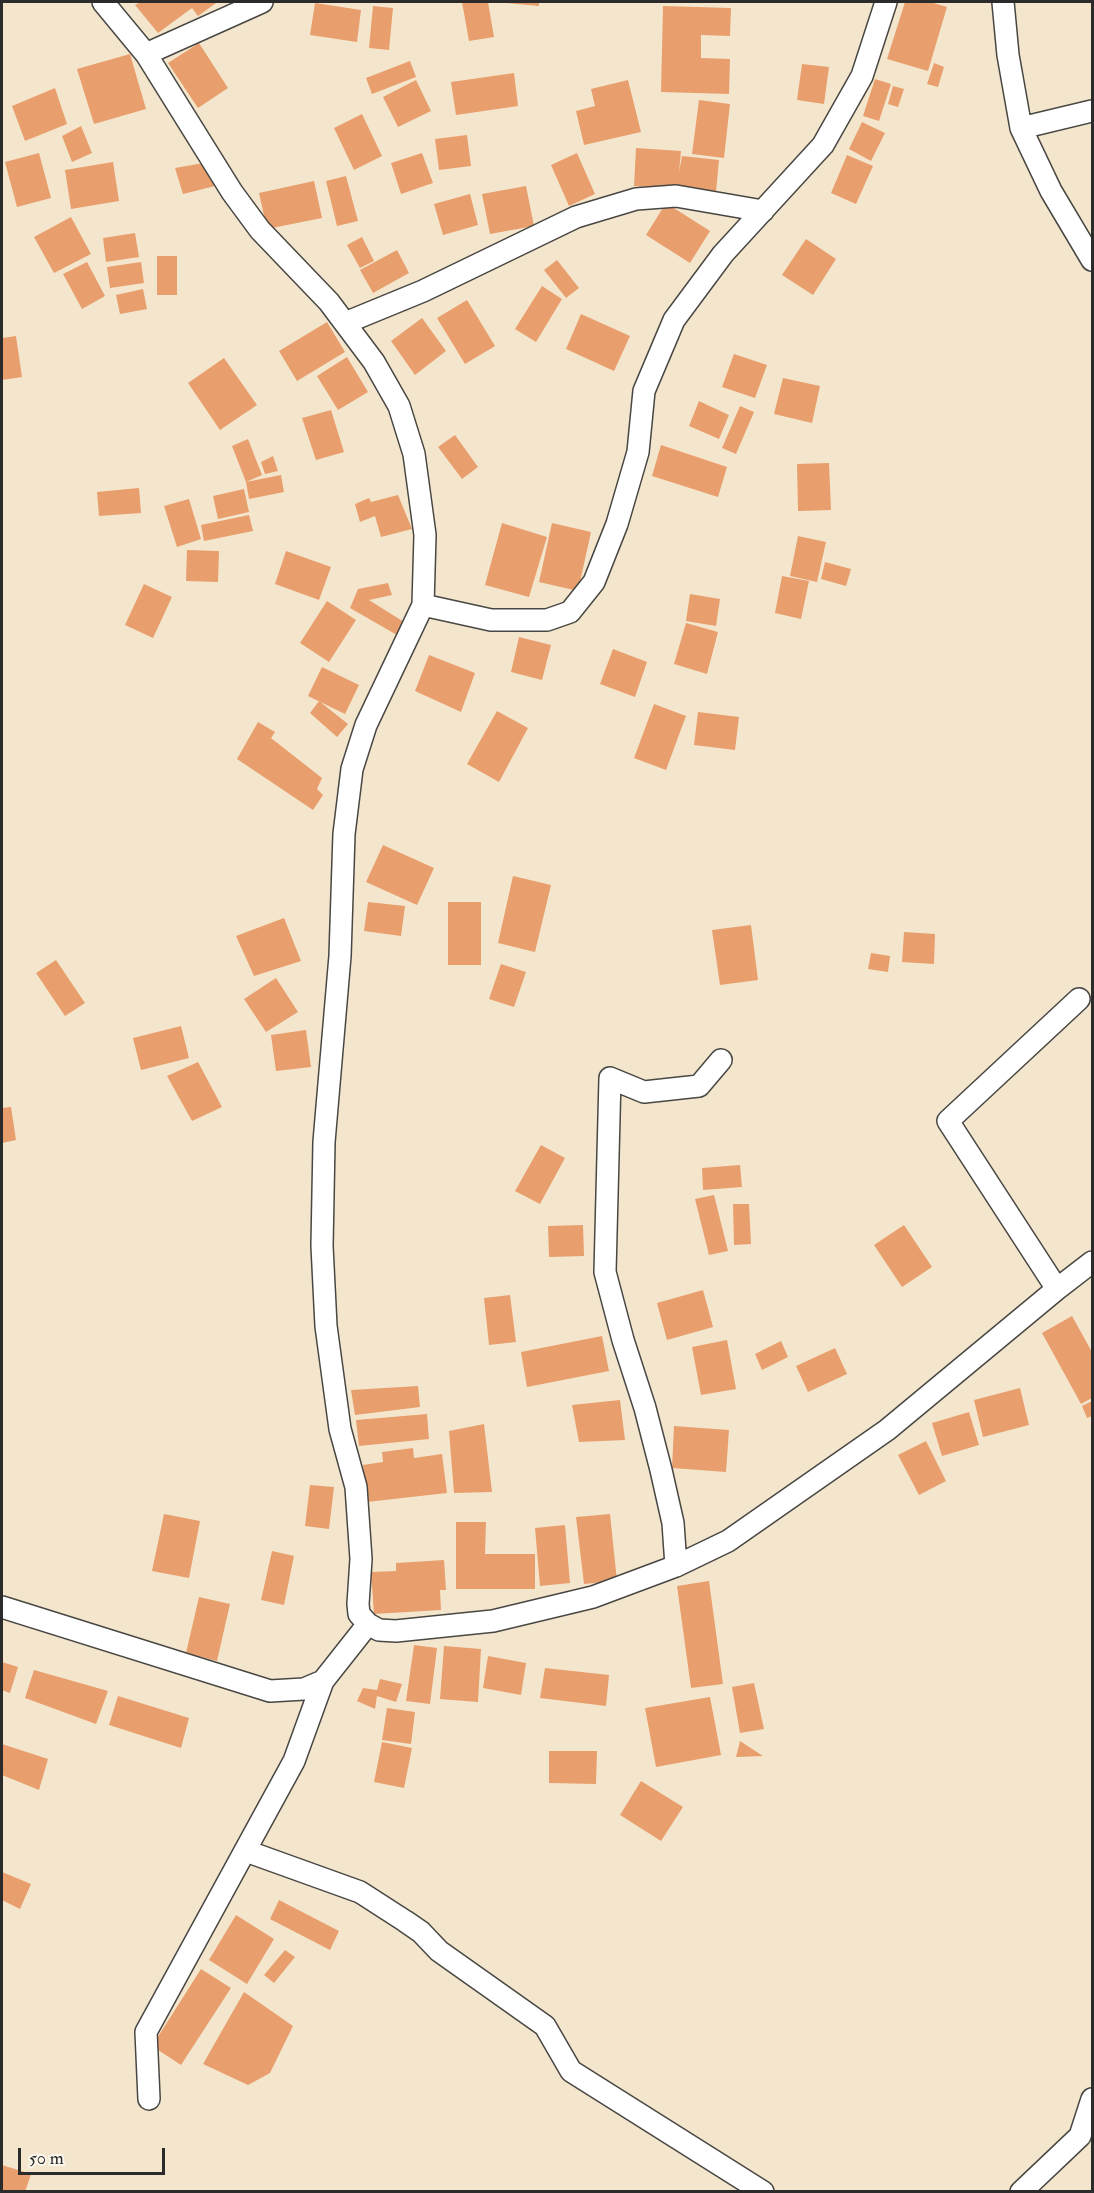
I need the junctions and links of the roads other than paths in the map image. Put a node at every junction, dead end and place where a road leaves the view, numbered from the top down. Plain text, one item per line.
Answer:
1 (103, 2) edge
2 (262, 2) edge
3 (886, 2) edge
4 (1003, 2) edge
5 (146, 54) junction
6 (1092, 111) edge
7 (1021, 128) junction
8 (763, 211) junction
9 (1092, 260) edge
10 (345, 323) junction
11 (423, 605) junction
12 (1079, 999) dead end
13 (721, 1060) dead end
14 (1092, 1262) edge
15 (1057, 1289) junction
16 (676, 1566) junction
17 (2, 1607) edge
18 (368, 1624) junction
19 (323, 1681) junction
20 (246, 1851) junction
21 (149, 2099) dead end
22 (1092, 2099) edge
23 (763, 2192) edge
24 (1021, 2192) edge

1 - 5 street
2 - 5 street
3 - 8 street
4 - 7 street
5 - 10 street
6 - 7 street
7 - 9 street
8 - 10 street
8 - 11 street
10 - 11 street
11 - 18 street
12 - 15 street
13 - 16 street
14 - 15 street
15 - 16 street
16 - 18 street
17 - 19 street
18 - 19 street
19 - 20 street
20 - 21 street
20 - 23 street
22 - 24 street

